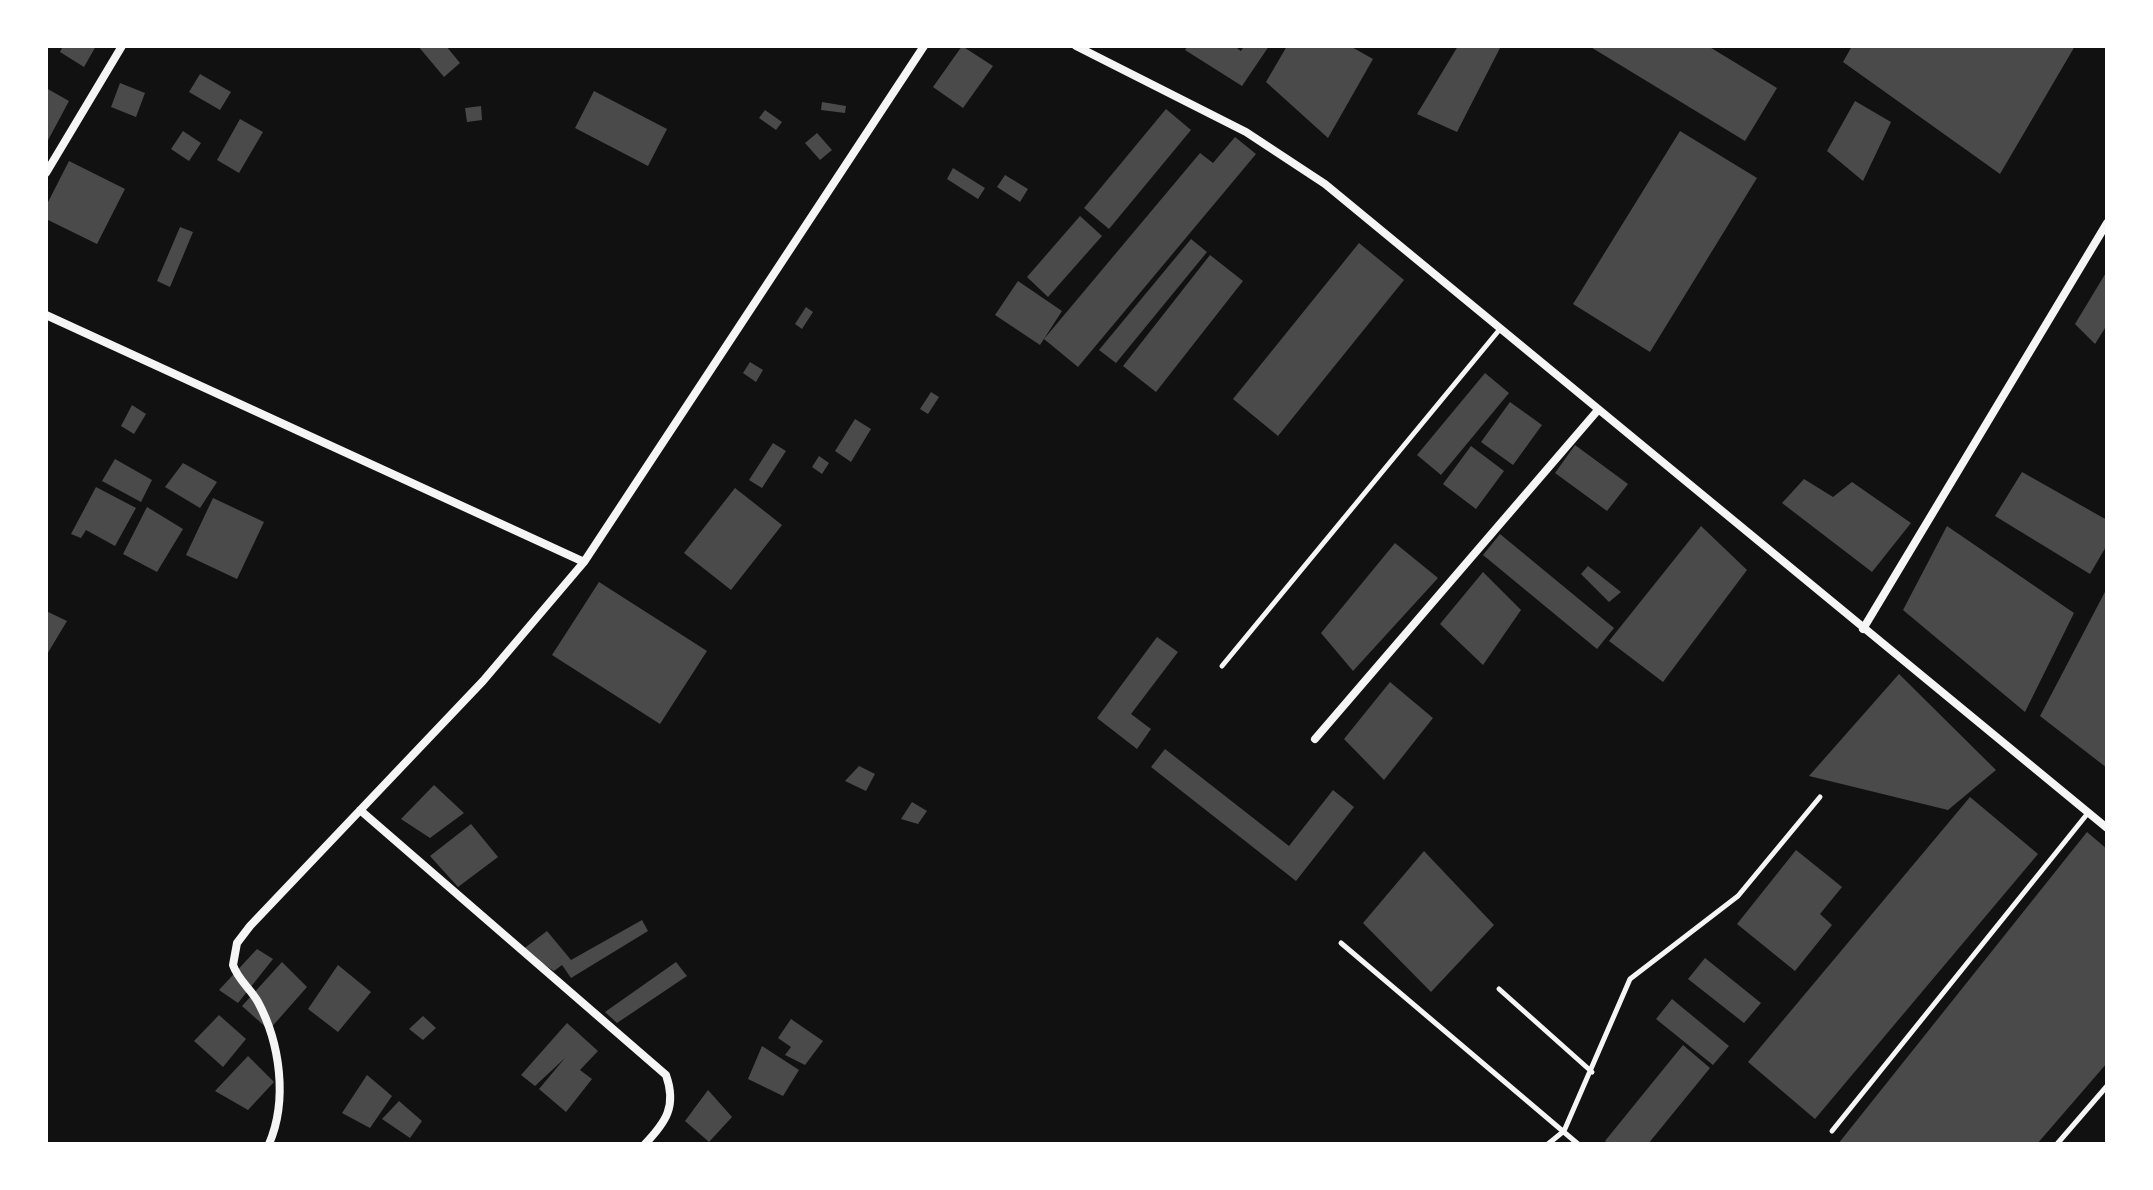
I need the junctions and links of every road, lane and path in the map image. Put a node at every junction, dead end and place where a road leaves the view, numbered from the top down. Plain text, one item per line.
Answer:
1 (122, 46) edge
2 (924, 46) edge
3 (1076, 46) edge
4 (46, 173) edge
5 (2107, 223) edge
6 (46, 315) edge
7 (1500, 329) junction
8 (1598, 410) junction
9 (584, 562) junction
10 (1863, 629) junction
11 (1222, 666) dead end
12 (1315, 739) dead end
13 (1820, 797) dead end
14 (360, 810) junction
15 (2088, 813) junction
16 (2107, 828) edge
17 (1341, 943) dead end
18 (1499, 989) dead end
19 (1592, 1072) junction
20 (2107, 1086) edge
21 (1564, 1131) junction
22 (1832, 1131) dead end
23 (269, 1144) edge
24 (645, 1144) edge
25 (1548, 1144) edge
26 (1578, 1144) edge
27 (2057, 1144) edge

1 - 4 street
2 - 9 street
3 - 7 street
5 - 10 street
6 - 9 street
7 - 8 street
7 - 11 lane
8 - 10 street
8 - 12 street
9 - 14 street
10 - 15 street
13 - 19 lane
14 - 23 street
14 - 24 street
15 - 16 street
15 - 22 lane
17 - 21 lane
18 - 19 lane
19 - 21 lane
20 - 27 lane
21 - 25 lane
21 - 26 lane

